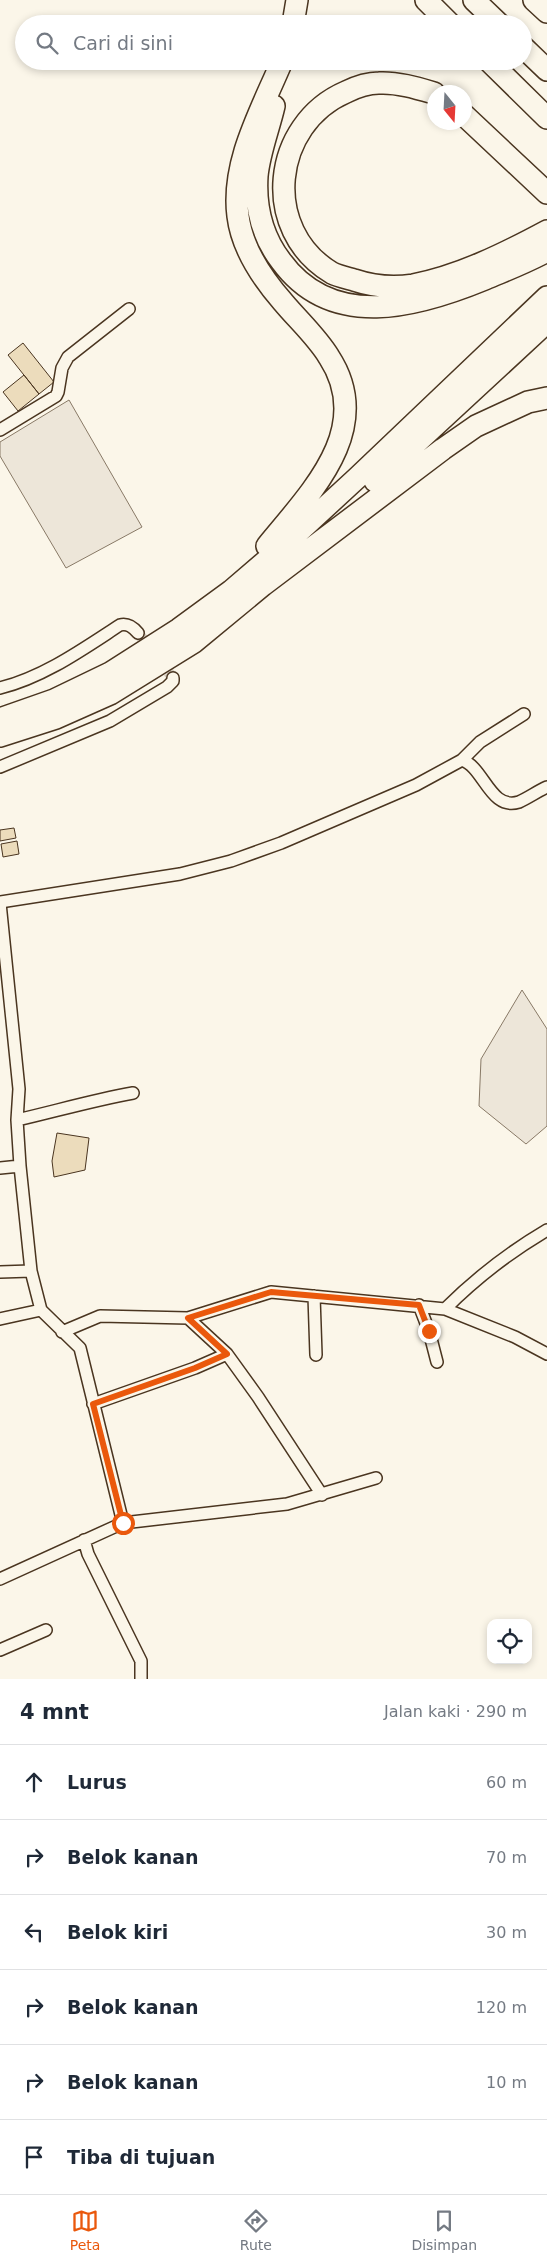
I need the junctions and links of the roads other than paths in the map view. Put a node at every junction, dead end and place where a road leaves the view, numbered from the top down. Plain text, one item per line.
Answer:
1 (297, 0) edge
2 (426, 0) edge
3 (474, 0) edge
4 (534, 0) edge
5 (547, 12) edge
6 (294, 15) edge
7 (441, 15) edge
8 (490, 15) edge
9 (532, 56) edge
10 (280, 70) edge
11 (282, 70) edge
12 (498, 70) edge
13 (547, 70) edge
14 (427, 91) edge
15 (547, 118) edge
16 (472, 123) edge
17 (547, 193) edge
18 (547, 231) edge
19 (534, 251) edge
20 (547, 297) edge
21 (129, 309) dead end
22 (547, 322) edge
23 (547, 398) edge
24 (0, 430) edge
25 (263, 585) junction
26 (231, 590) junction
27 (138, 633) tunnel mouth
28 (173, 678) dead end
29 (0, 688) edge
30 (524, 714) dead end
31 (0, 719) edge
32 (0, 736) edge
33 (462, 760) junction
34 (0, 767) edge
35 (547, 787) edge
36 (0, 903) edge
37 (4, 979) edge
38 (133, 1093) dead end
39 (17, 1120) junction
40 (20, 1166) junction
41 (0, 1168) edge
42 (547, 1230) edge
43 (31, 1271) junction
44 (0, 1272) edge
45 (314, 1296) junction
46 (419, 1305) junction
47 (445, 1308) junction
48 (41, 1310) junction
49 (188, 1318) junction
50 (0, 1319) edge
51 (62, 1332) junction
52 (227, 1354) junction
53 (547, 1354) edge
54 (316, 1355) dead end
55 (437, 1362) dead end
56 (93, 1404) junction
57 (376, 1478) dead end
58 (322, 1495) junction
59 (123, 1523) junction
60 (84, 1540) junction
61 (0, 1578) edge
62 (46, 1630) dead end
63 (0, 1650) edge
64 (141, 1679) edge

1 - 6 highway
2 - 7 highway
3 - 8 highway
4 - 5 highway
9 - 13 highway
10 - 26 highway
11 - 19 highway
12 - 15 highway
14 - 19 highway
16 - 17 highway
18 - 19 highway
20 - 26 highway
21 - 24 street
22 - 25 highway
23 - 25 highway
25 - 32 highway
26 - 31 highway
27 - 29 street
28 - 34 street
30 - 33 street
33 - 35 street
33 - 36 street
36 - 37 street
37 - 39 street
38 - 39 street
39 - 40 street
40 - 41 street
40 - 43 street
42 - 47 street
43 - 44 street
43 - 48 street
45 - 46 street
45 - 49 street
45 - 54 street
46 - 47 street
46 - 55 street
47 - 53 street
48 - 50 street
48 - 51 street
49 - 51 street
49 - 52 street
51 - 56 street
52 - 56 street
52 - 58 street
56 - 59 street
57 - 58 street
58 - 59 street
59 - 60 street
60 - 61 street
60 - 64 street
62 - 63 street

